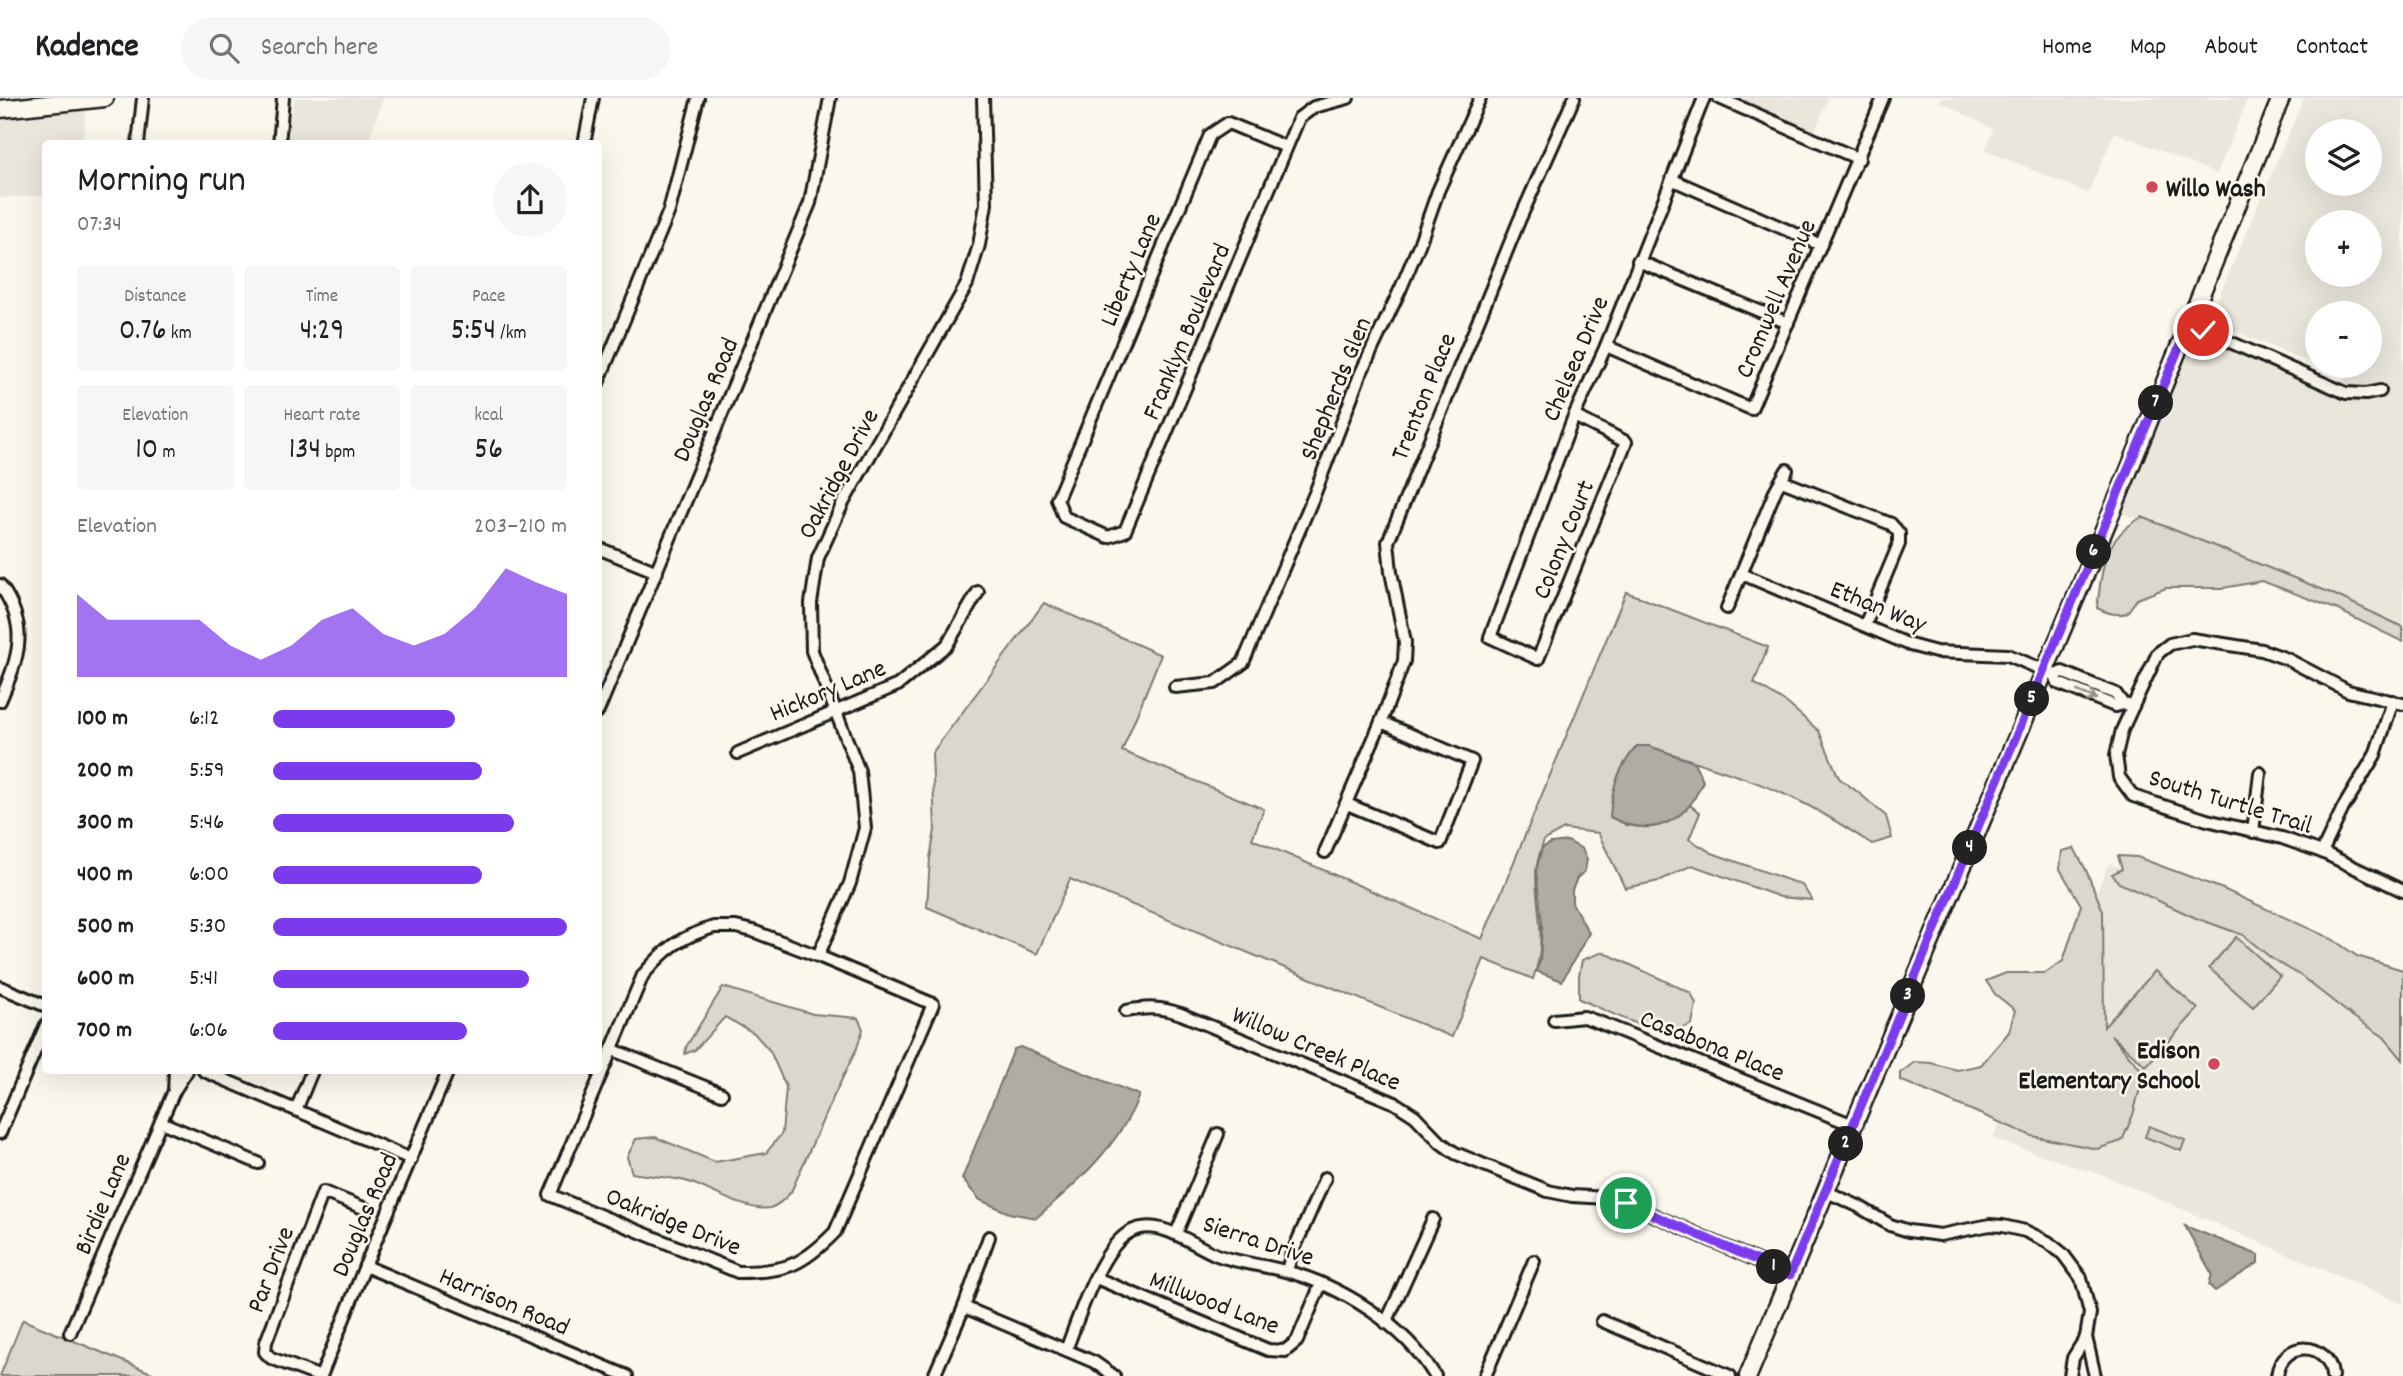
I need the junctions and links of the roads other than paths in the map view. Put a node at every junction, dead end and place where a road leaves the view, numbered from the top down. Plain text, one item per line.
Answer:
1 (105, 98) edge
2 (143, 98) edge
3 (283, 98) edge
4 (593, 98) edge
5 (698, 98) edge
6 (830, 98) edge
7 (983, 98) edge
8 (1348, 98) edge
9 (1480, 98) edge
10 (1574, 98) edge
11 (1704, 98) edge
12 (1719, 98) edge
13 (1884, 98) edge
14 (2281, 98) edge
15 (0, 109) edge
16 (138, 140) edge
17 (279, 140) edge
18 (585, 140) edge
19 (1286, 146) junction
20 (1859, 159) junction
21 (1673, 180) junction
22 (1821, 245) junction
23 (1639, 261) junction
24 (1788, 323) junction
25 (2189, 324) junction
26 (1606, 346) junction
27 (602, 373) edge
28 (2380, 391) dead end
29 (1574, 416) junction
30 (1057, 499) joint
31 (602, 550) edge
32 (657, 572) junction
33 (1742, 574) junction
34 (0, 585) edge
35 (978, 592) dead end
36 (1727, 608) dead end
37 (1866, 625) junction
38 (1490, 637) joint
39 (2049, 673) junction
40 (1175, 687) dead end
41 (0, 701) edge
42 (602, 702) edge
43 (2398, 703) edge
44 (2128, 705) junction
45 (834, 710) junction
46 (1381, 722) junction
47 (738, 753) dead end
48 (2260, 773) dead end
49 (1347, 804) junction
50 (2253, 832) junction
51 (1325, 852) dead end
52 (2322, 852) junction
53 (2403, 891) edge
54 (818, 956) junction
55 (0, 987) edge
56 (42, 1004) edge
57 (1126, 1011) dead end
58 (1554, 1020) dead end
59 (42, 1034) edge
60 (613, 1050) junction
61 (175, 1074) edge
62 (185, 1074) edge
63 (211, 1074) edge
64 (311, 1074) edge
65 (447, 1074) edge
66 (174, 1091) junction
67 (722, 1094) dead end
68 (296, 1110) junction
69 (161, 1122) junction
70 (1853, 1125) junction
71 (0, 1133) edge
72 (1218, 1134) dead end
73 (411, 1159) junction
74 (258, 1163) dead end
75 (1325, 1178) dead end
76 (1825, 1191) junction
77 (366, 1209) dead end
78 (1433, 1219) dead end
79 (1175, 1234) junction
80 (989, 1237) dead end
81 (1534, 1261) dead end
82 (365, 1266) junction
83 (1287, 1271) junction
84 (1790, 1275) junction
85 (1096, 1278) junction
86 (1321, 1284) junction
87 (964, 1307) junction
88 (1602, 1321) dead end
89 (1386, 1323) junction
90 (70, 1334) dead end
91 (2086, 1337) junction
92 (1066, 1350) junction
93 (1431, 1375) edge
94 (319, 1376) edge
95 (627, 1376) edge
96 (934, 1376) edge
97 (1114, 1376) edge
98 (1485, 1376) edge
99 (1730, 1376) edge
100 (1748, 1376) edge
101 (2070, 1376) edge
102 (2095, 1376) edge
103 (2277, 1376) edge
104 (2333, 1376) edge

1 - 15 main road
2 - 16 street
3 - 17 street
4 - 18 street
5 - 27 street
6 - 32 street, Douglas Road
7 - 45 street, Oakridge Drive
8 - 19 street, Franklyn Boulevard
9 - 40 street, Shepherds Glen
10 - 46 street, Trenton Place
11 - 21 street, Chelsea Drive
12 - 20 street
13 - 20 street, Cromwell Avenue
14 - 25 main road
19 - 30 street, Liberty Lane
19 - 30 street, Franklyn Boulevard
20 - 22 street, Cromwell Avenue
21 - 22 street
21 - 23 street, Chelsea Drive
22 - 24 street, Cromwell Avenue
23 - 24 street
23 - 26 street, Chelsea Drive
24 - 26 street, Cromwell Avenue
25 - 28 street
25 - 39 main road
26 - 29 street, Chelsea Drive
29 - 38 street, Chelsea Drive
29 - 38 street, Colony Court
31 - 32 street
32 - 42 street, Douglas Road
33 - 36 street
33 - 37 street, Ethan Way
33 - 37 street
34 - 41 street
35 - 45 street, Hickory Lane
37 - 39 street, Ethan Way
39 - 44 street, Ethan Way
39 - 70 main road
43 - 44 street, South Turtle Trail
43 - 52 street
44 - 50 street, South Turtle Trail
45 - 47 street, Hickory Lane
45 - 54 street, Oakridge Drive
46 - 49 street, Trenton Place
46 - 49 street
48 - 50 street
49 - 51 street, Trenton Place
50 - 52 street, South Turtle Trail
52 - 53 street, South Turtle Trail
54 - 60 street, Oakridge Drive
54 - 60 street, Oakridge Drive
55 - 56 street
57 - 84 street, Willow Creek Place
58 - 70 street, Casabona Place
59 - 71 street
60 - 67 street
61 - 66 street, Birdie Lane
62 - 66 street, Birdie Lane
63 - 68 street
64 - 68 street
65 - 73 street, Douglas Road
66 - 69 street, Birdie Lane
68 - 73 street
69 - 74 street
69 - 90 street, Birdie Lane
70 - 76 main road
72 - 79 street
73 - 82 street, Douglas Road
75 - 83 street
76 - 84 main road
76 - 91 street
77 - 94 street, Par Drive
78 - 89 street
79 - 83 street, Sierra Drive
79 - 85 street, Sierra Drive
80 - 87 street
81 - 98 street
82 - 94 street, Douglas Road
82 - 95 street, Harrison Road
83 - 86 street, Sierra Drive
84 - 100 main road
85 - 86 street, Millwood Lane
85 - 92 street, Sierra Drive
86 - 89 street, Sierra Drive
87 - 92 street
87 - 96 street
88 - 99 street
89 - 93 street, Sierra Drive
91 - 101 street
91 - 102 street
92 - 97 street
103 - 104 street

